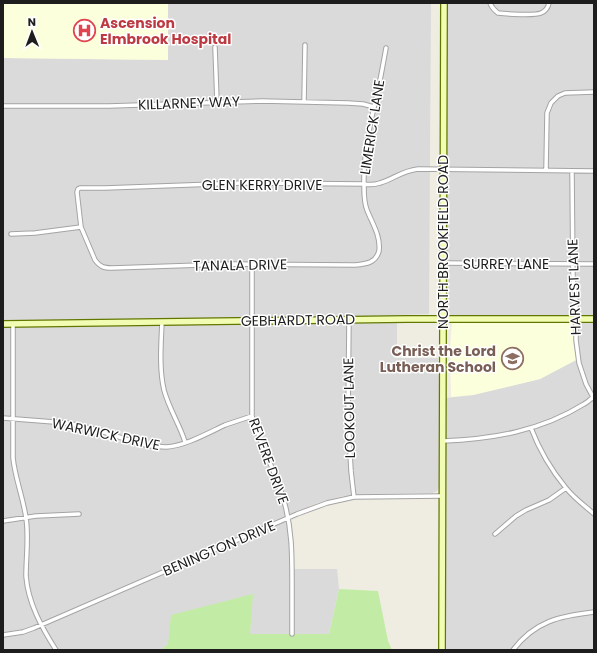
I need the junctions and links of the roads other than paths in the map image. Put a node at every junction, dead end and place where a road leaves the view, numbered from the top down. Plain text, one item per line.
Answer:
1 (444, 3) edge
2 (490, 3) edge
3 (549, 3) edge
4 (305, 46) dead end
5 (215, 47) dead end
6 (386, 48) dead end
7 (594, 92) edge
8 (216, 102) junction
9 (304, 102) junction
10 (3, 106) edge
11 (374, 107) junction
12 (443, 170) junction
13 (546, 170) junction
14 (572, 171) junction
15 (594, 171) edge
16 (364, 184) junction
17 (81, 227) junction
18 (11, 234) dead end
19 (378, 253) joint
20 (443, 263) junction
21 (252, 264) junction
22 (572, 264) junction
23 (594, 264) edge
24 (443, 319) junction
25 (576, 319) junction
26 (594, 319) edge
27 (252, 320) junction
28 (349, 320) junction
29 (162, 322) junction
30 (3, 324) edge
31 (13, 324) junction
32 (594, 397) edge
33 (252, 416) junction
34 (3, 418) edge
35 (12, 418) junction
36 (531, 428) junction
37 (442, 441) junction
38 (186, 442) junction
39 (566, 488) junction
40 (442, 496) junction
41 (354, 497) junction
42 (79, 514) dead end
43 (594, 514) edge
44 (26, 517) junction
45 (289, 518) junction
46 (3, 521) edge
47 (495, 534) dead end
48 (594, 612) edge
49 (41, 625) junction
50 (292, 634) dead end
51 (3, 635) edge
52 (56, 650) edge
53 (442, 650) edge
54 (513, 650) edge

1 - 12 street, NORTH BROOKFIELD ROAD
2 - 3 street
4 - 9 street
5 - 8 street
6 - 11 street, LIMERICK LANE
7 - 13 street
8 - 9 street, KILLARNEY WAY
8 - 10 street, KILLARNEY WAY
9 - 11 street, KILLARNEY WAY
11 - 16 street, LIMERICK LANE
12 - 13 street, GLEN KERRY DRIVE
12 - 16 street, GLEN KERRY DRIVE
12 - 20 street, NORTH BROOKFIELD ROAD
13 - 14 street, GLEN KERRY DRIVE
14 - 15 street, GLEN KERRY DRIVE
14 - 22 street, HARVEST LANE
16 - 17 street, GLEN KERRY DRIVE
16 - 19 street, LIMERICK LANE
17 - 18 street
17 - 21 street, TANALA DRIVE
19 - 21 street, TANALA DRIVE
20 - 22 street, SURREY LANE
20 - 24 street, NORTH BROOKFIELD ROAD
21 - 27 street, REVERE DRIVE
22 - 23 street, SURREY LANE
22 - 25 street, HARVEST LANE
24 - 25 street, GEBHARDT ROAD
24 - 28 street, GEBHARDT ROAD
24 - 37 street, NORTH BROOKFIELD ROAD
25 - 26 street, GEBHARDT ROAD
25 - 32 street, HARVEST LANE
27 - 28 street, GEBHARDT ROAD
27 - 29 street, GEBHARDT ROAD
27 - 33 street, REVERE DRIVE
28 - 41 street, LOOKOUT LANE
29 - 31 street, GEBHARDT ROAD
29 - 38 street
30 - 31 street, GEBHARDT ROAD
31 - 35 street
32 - 36 street
33 - 38 street, WARWICK DRIVE
33 - 45 street, REVERE DRIVE
34 - 35 street, WARWICK DRIVE
35 - 38 street, WARWICK DRIVE
35 - 44 street
36 - 37 street
36 - 39 street
37 - 40 street, NORTH BROOKFIELD ROAD
39 - 43 street
39 - 47 street
40 - 41 street, BENINGTON DRIVE
40 - 53 street, NORTH BROOKFIELD ROAD
41 - 45 street, BENINGTON DRIVE
42 - 44 street
44 - 46 street
44 - 49 street
45 - 49 street, BENINGTON DRIVE
45 - 50 street, REVERE DRIVE
48 - 54 street
49 - 51 street, BENINGTON DRIVE
49 - 52 street

